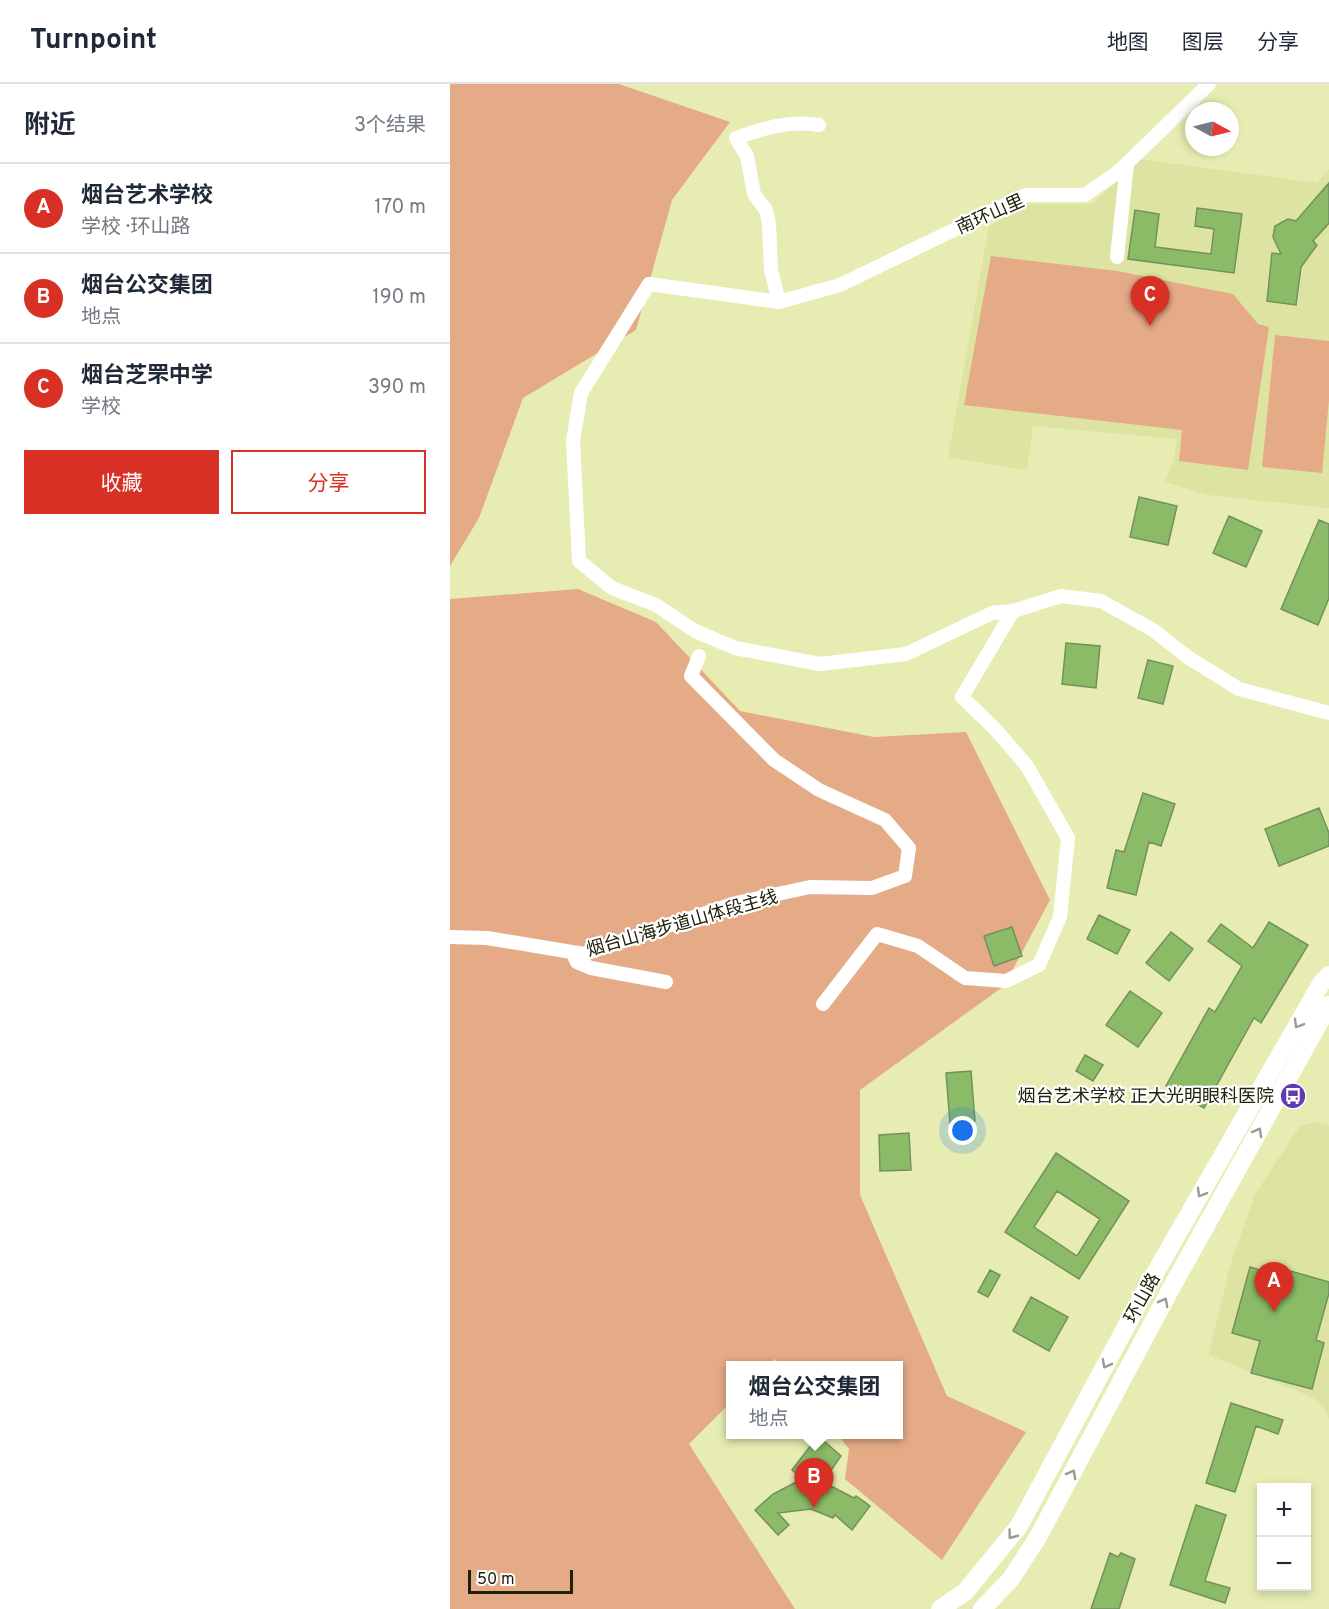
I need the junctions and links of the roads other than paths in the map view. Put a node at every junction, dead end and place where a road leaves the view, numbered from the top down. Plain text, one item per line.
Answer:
1 (1209, 84) edge
2 (819, 125) dead end
3 (1127, 164) junction
4 (1117, 257) dead end
5 (779, 302) junction
6 (1013, 611) junction
7 (699, 656) dead end
8 (1329, 714) edge
9 (450, 937) edge
10 (572, 952) junction
11 (1329, 975) edge
12 (666, 982) dead end
13 (823, 1004) dead end
14 (1329, 1005) edge
15 (940, 1609) edge
16 (982, 1609) edge

1 - 3 street, 南环山里
2 - 5 street
3 - 4 street
3 - 5 street, 南环山里
5 - 6 street
6 - 8 street
6 - 13 street
7 - 10 street, 烟台山海步道山体段主线
9 - 10 street, 烟台山海步道山体段主线
10 - 12 street
11 -> 15 main road, 环山路
16 -> 14 main road, 环山路

